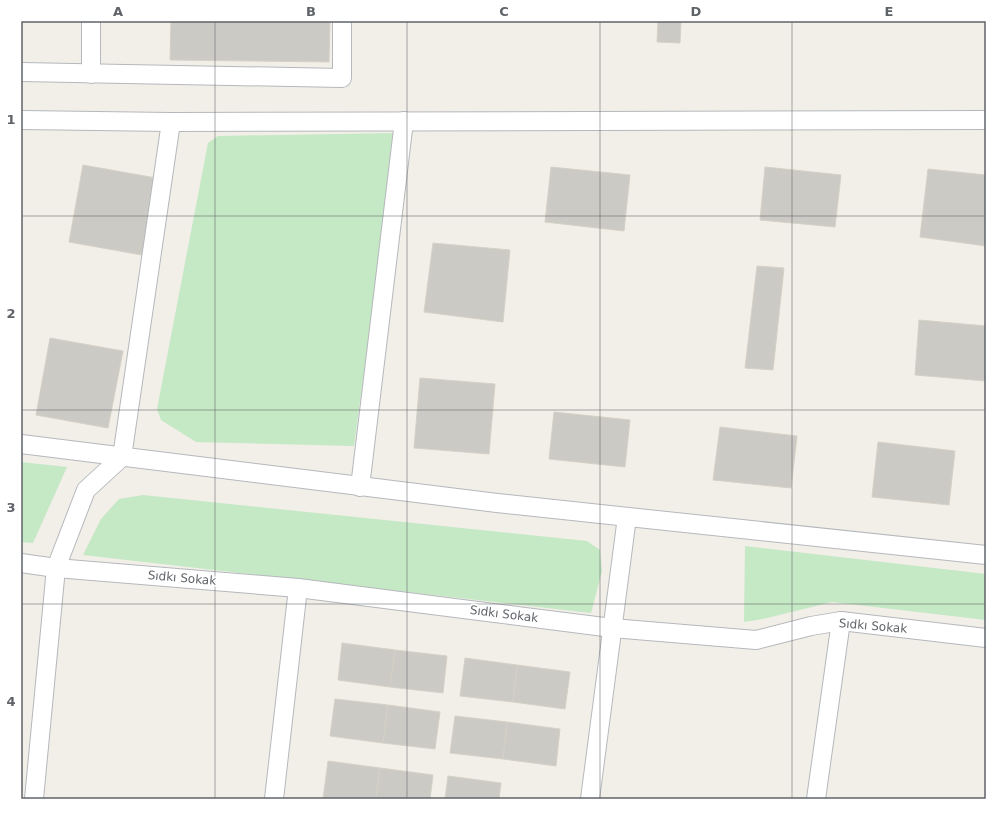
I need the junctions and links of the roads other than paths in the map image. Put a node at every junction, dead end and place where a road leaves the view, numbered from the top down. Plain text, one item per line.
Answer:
1 (91, 21) edge
2 (342, 21) edge
3 (21, 72) edge
4 (91, 74) junction
5 (21, 120) edge
6 (986, 120) edge
7 (404, 121) junction
8 (171, 122) junction
9 (21, 444) edge
10 (122, 457) junction
11 (360, 487) junction
12 (627, 517) junction
13 (986, 555) edge
14 (21, 563) edge
15 (56, 568) junction
16 (298, 588) junction
17 (841, 621) junction
18 (612, 628) junction
19 (986, 638) edge
20 (34, 799) edge
21 (274, 799) edge
22 (590, 799) edge
23 (816, 799) edge

1 - 4 street
2 - 4 street
3 - 4 street
5 - 8 street
6 - 7 street
7 - 8 street
7 - 11 street
8 - 10 street
9 - 10 street
10 - 11 street
10 - 15 street
11 - 12 street
12 - 13 street
12 - 18 street
14 - 15 street, Sıdkı Sokak
15 - 16 street, Sıdkı Sokak
15 - 20 street
16 - 18 street, Sıdkı Sokak
16 - 21 street
17 - 18 street, Sıdkı Sokak
17 - 19 street, Sıdkı Sokak
17 - 23 street
18 - 22 street

